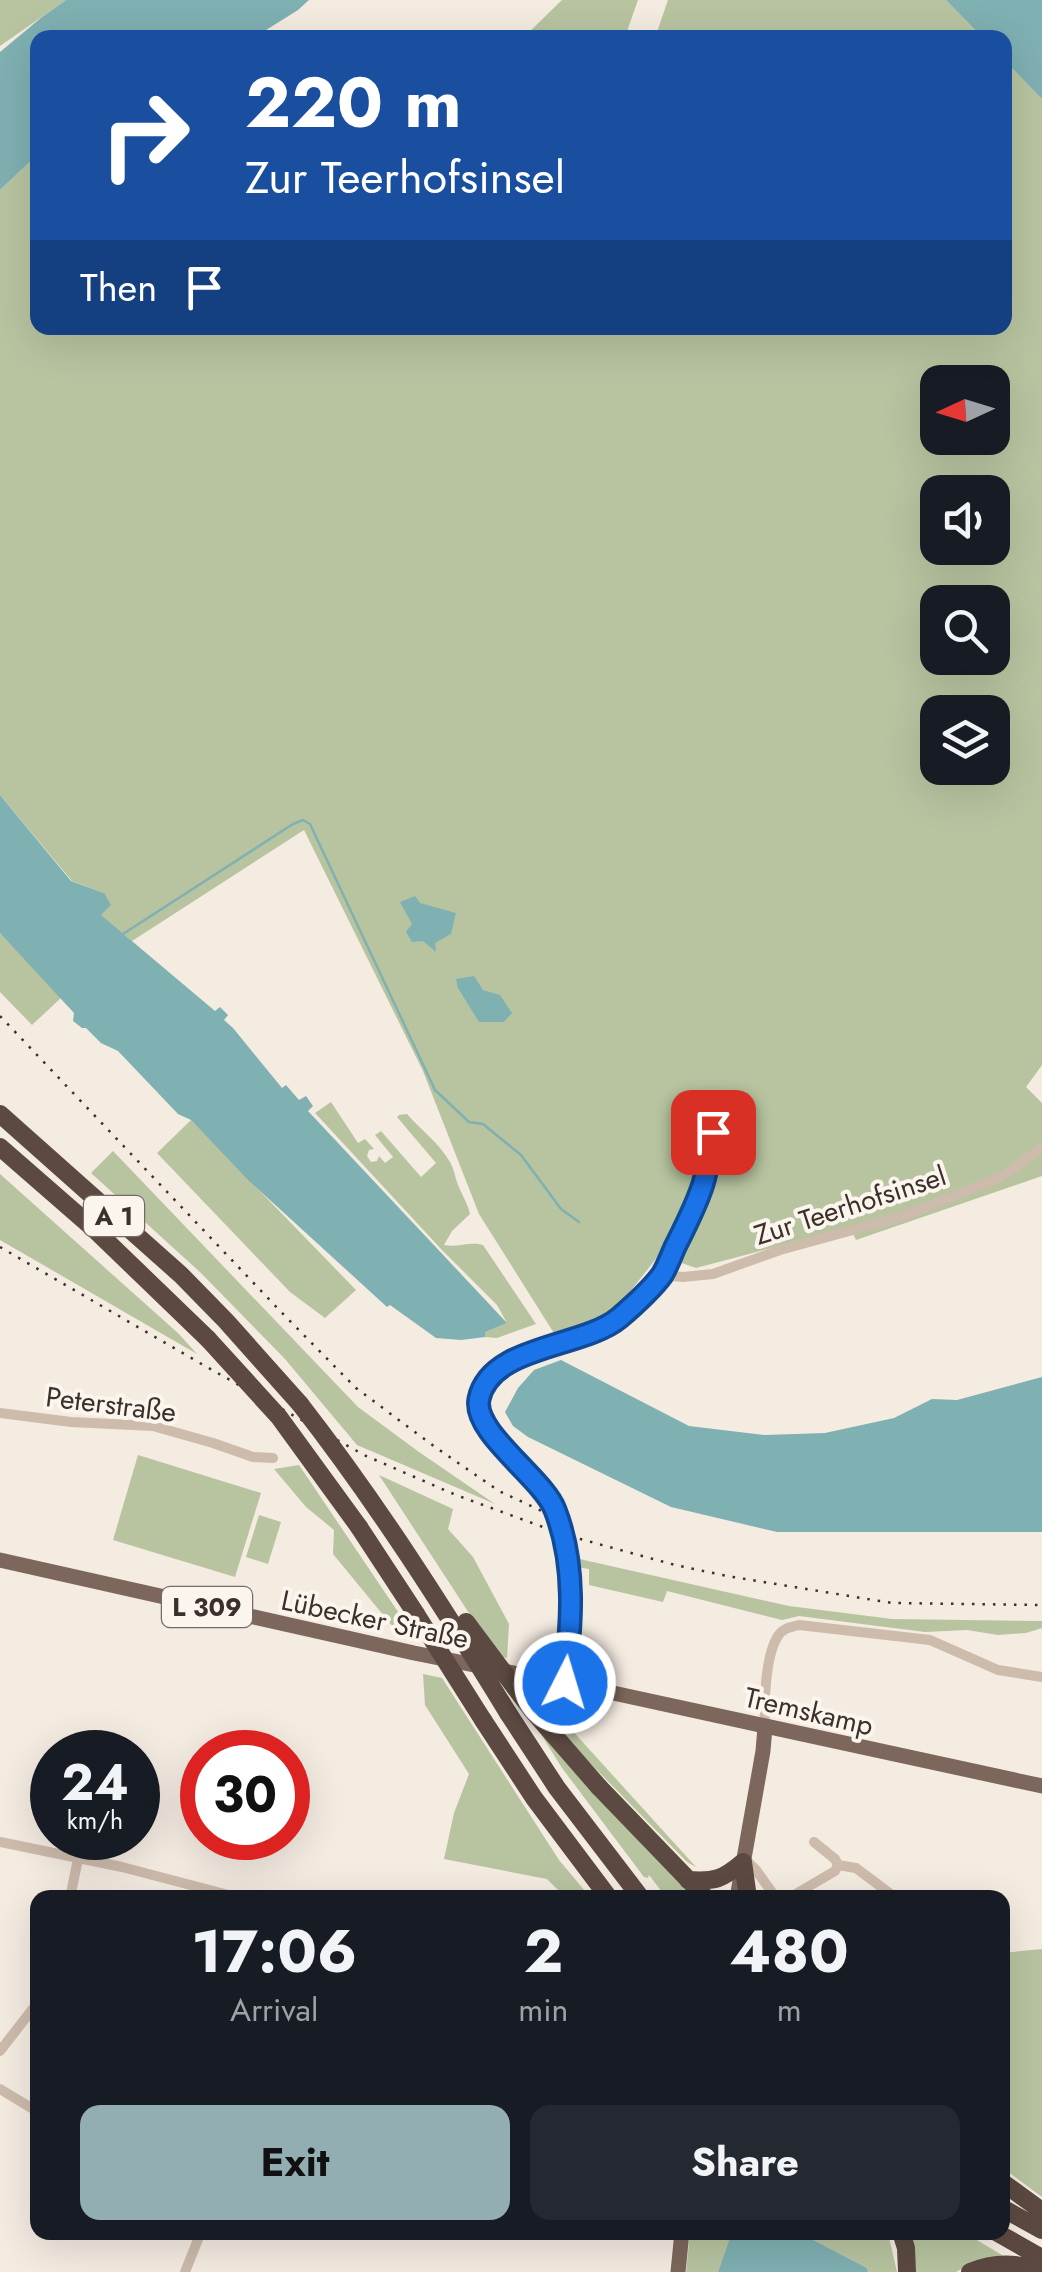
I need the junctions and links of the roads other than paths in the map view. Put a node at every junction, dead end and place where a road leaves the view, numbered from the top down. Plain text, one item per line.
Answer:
1 (0, 1114) edge
2 (713, 1132) dead end
3 (0, 1148) edge
4 (1042, 1148) edge
5 (662, 1275) junction
6 (0, 1413) edge
7 (273, 1458) dead end
8 (0, 1560) edge
9 (442, 1607) junction
10 (1042, 1677) edge
11 (565, 1683) junction
12 (764, 1727) junction
13 (1042, 1786) edge
14 (0, 1842) edge
15 (814, 1842) dead end
16 (30, 1849) edge
17 (78, 1860) edge
18 (82, 1860) edge
19 (744, 1860) junction
20 (838, 1865) junction
21 (688, 1880) junction
22 (178, 1882) junction
23 (72, 1890) edge
24 (176, 1890) edge
25 (209, 1890) edge
26 (603, 1890) edge
27 (635, 1890) edge
28 (698, 1890) edge
29 (738, 1890) edge
30 (747, 1890) edge
31 (770, 1890) edge
32 (803, 1890) edge
33 (885, 1890) edge
34 (30, 2013) edge
35 (0, 2052) edge
36 (0, 2089) edge
37 (30, 2107) edge
38 (1010, 2188) edge
39 (1042, 2211) edge
40 (1010, 2212) edge
41 (1042, 2230) edge
42 (198, 2240) edge
43 (681, 2240) edge
44 (904, 2240) edge
45 (1010, 2240) edge
46 (1042, 2258) edge
47 (185, 2272) edge
48 (678, 2272) edge
49 (907, 2272) edge
50 (970, 2272) edge
51 (1042, 2272) edge

1 - 9 highway, A 1, bridge
2 - 5 street
3 - 26 highway, A 1, bridge
4 - 5 street, Zur Teerhofsinsel
5 - 11 street
6 - 7 street, Peterstraße
8 - 11 main road, Lübecker Straße / L 309
9 - 21 highway, bridge
9 - 27 highway, A 1, bridge
10 - 12 street
11 - 12 main road, Tremskamp / L 309
12 - 13 main road, Tremskamp / L 309
12 - 19 main road
14 - 16 street
15 - 20 street
17 - 23 street
18 - 22 street
19 - 21 highway
19 - 29 main road
19 - 30 highway
19 - 31 street
20 - 32 street
20 - 33 street
21 - 28 highway
22 - 24 street
22 - 25 street
34 - 35 street
36 - 37 street
38 - 39 highway
40 - 41 highway
42 - 47 street
43 - 48 main road
44 - 49 highway
45 - 46 highway
50 - 51 highway

